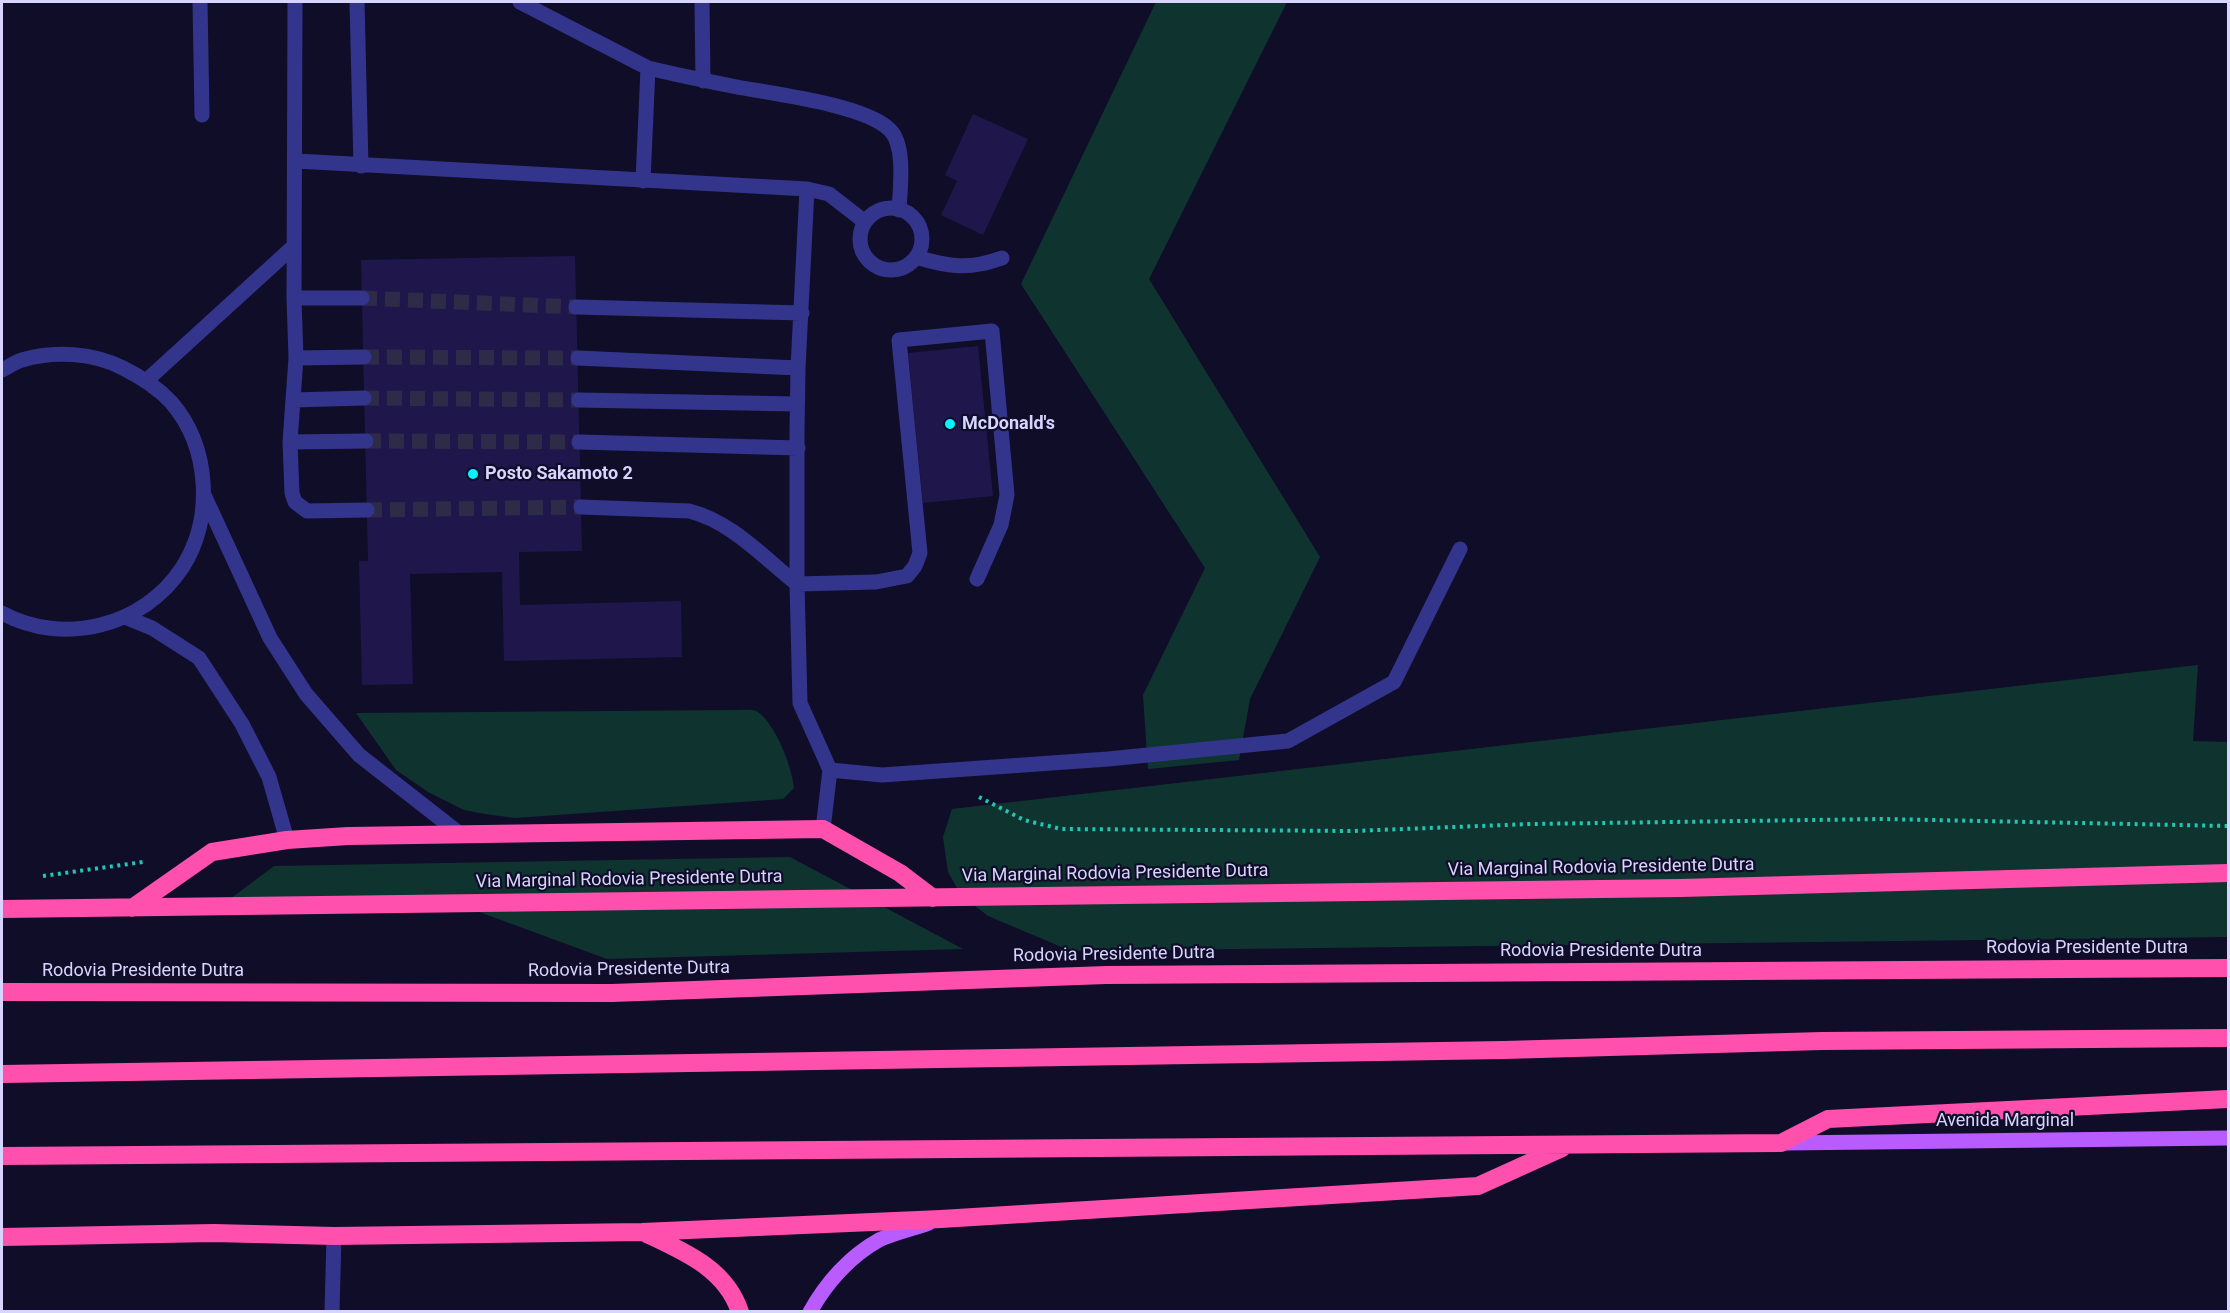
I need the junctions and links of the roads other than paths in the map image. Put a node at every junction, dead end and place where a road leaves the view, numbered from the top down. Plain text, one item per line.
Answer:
1 (200, 2) edge
2 (295, 2) edge
3 (357, 2) edge
4 (520, 2) edge
5 (702, 2) edge
6 (648, 68) junction
7 (703, 81) junction
8 (202, 115) dead end
9 (296, 161) junction
10 (361, 166) junction
11 (643, 181) junction
12 (807, 189) junction
13 (899, 210) junction
14 (865, 222) junction
15 (294, 246) junction
16 (916, 257) junction
17 (1002, 258) dead end
18 (294, 298) junction
19 (362, 298) tunnel mouth
20 (576, 307) tunnel mouth
21 (802, 313) junction
22 (296, 357) junction
23 (364, 357) tunnel mouth
24 (2, 358) edge
25 (578, 358) tunnel mouth
26 (22, 360) junction
27 (798, 368) junction
28 (2, 370) edge
29 (147, 380) junction
30 (364, 398) tunnel mouth
31 (293, 399) junction
32 (579, 400) tunnel mouth
33 (797, 404) junction
34 (290, 441) junction
35 (366, 441) tunnel mouth
36 (579, 442) tunnel mouth
37 (798, 448) junction
38 (204, 495) junction
39 (581, 507) tunnel mouth
40 (367, 510) tunnel mouth
41 (1460, 549) dead end
42 (977, 579) dead end
43 (797, 584) junction
44 (2, 613) edge
45 (125, 617) junction
46 (830, 770) junction
47 (823, 829) junction
48 (460, 834) junction
49 (287, 840) junction
50 (2229, 873) edge
51 (933, 897) junction
52 (132, 908) junction
53 (2, 909) edge
54 (2229, 968) edge
55 (2, 992) edge
56 (2229, 1038) edge
57 (2, 1074) edge
58 (2229, 1099) edge
59 (2229, 1138) edge
60 (1781, 1143) junction
61 (1570, 1144) junction
62 (2, 1156) edge
63 (941, 1219) junction
64 (642, 1232) junction
65 (334, 1236) junction
66 (2, 1237) edge
67 (332, 1311) edge
68 (740, 1311) edge
69 (810, 1311) edge

1 - 8 street
2 - 9 street
3 - 10 street
4 - 6 street
5 - 7 street
6 - 7 street
6 - 11 street
7 - 13 street
9 - 10 street
9 - 15 street
10 - 11 street
11 - 12 street
12 - 14 street
12 - 21 street
13 - 14 street
13 - 16 street
14 - 16 street
15 - 18 street
15 - 29 street
16 - 17 street
18 - 19 street
18 - 22 street
20 - 21 street
21 - 27 street
22 - 23 street
22 - 31 street
24 - 26 street
25 - 27 street
26 - 28 street
26 - 29 street
27 - 33 street
29 - 38 street
30 - 31 street
31 - 34 street
32 - 33 street
33 - 37 street
34 - 35 street
34 - 40 street
36 - 37 street
37 - 43 street
38 - 45 street
38 - 48 street
39 - 43 street
41 - 46 street
42 - 43 street
43 - 46 street
44 - 45 street
45 - 49 street
46 - 47 street
47 - 48 highway
47 - 51 highway
48 - 49 highway
49 - 52 highway
50 - 51 highway, Via Marginal Rodovia Presidente Dutra
51 - 52 highway, Via Marginal Rodovia Presidente Dutra
52 - 53 highway, Via Marginal Rodovia Presidente Dutra
54 - 55 highway, Rodovia Presidente Dutra
56 - 57 highway
58 - 60 highway
59 - 60 main road, Avenida Marginal
60 - 61 highway
61 - 62 highway
61 - 63 highway
63 - 64 highway
63 - 69 main road
64 - 65 highway
64 - 68 highway
65 - 66 highway
65 - 67 street

